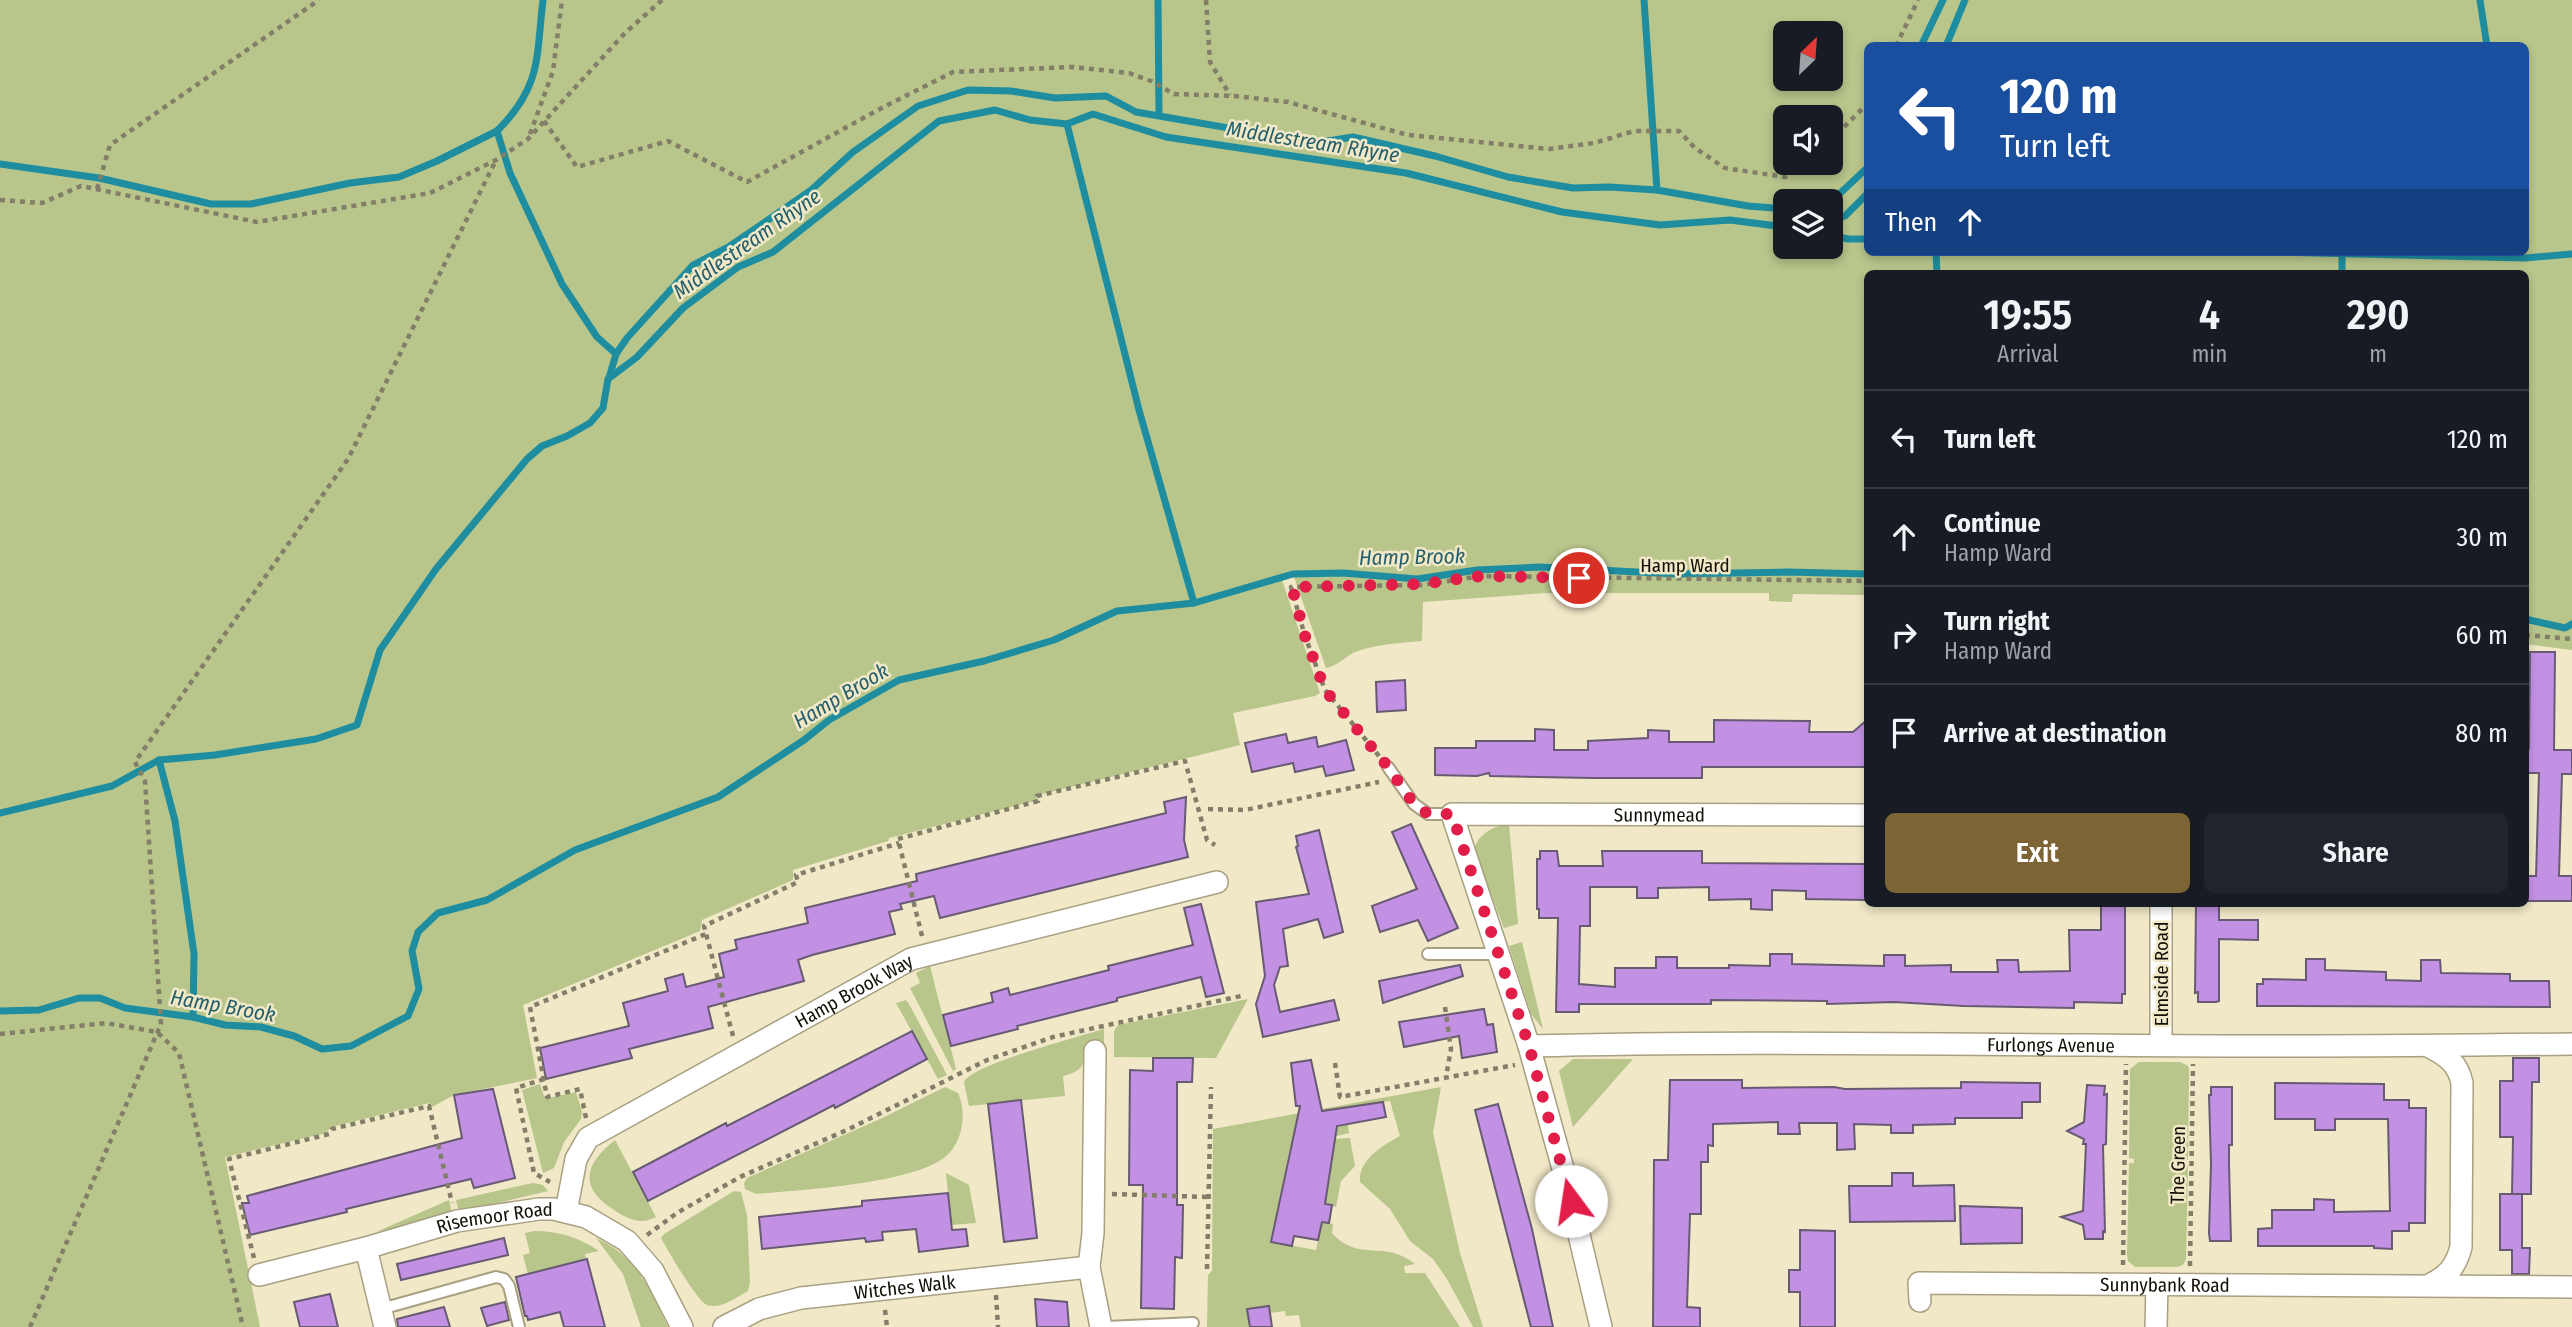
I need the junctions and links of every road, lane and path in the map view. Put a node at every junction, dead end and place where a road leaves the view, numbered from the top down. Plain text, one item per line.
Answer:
1 (319, 0) edge
2 (562, 0) edge
3 (662, 0) edge
4 (1206, 0) edge
5 (1918, 0) edge
6 (1898, 42) edge
7 (1231, 96) junction
8 (1864, 107) edge
9 (544, 121) junction
10 (1843, 128) edge
11 (528, 139) junction
12 (496, 160) junction
13 (1788, 175) edge
14 (97, 189) junction
15 (0, 200) edge
16 (1864, 581) edge
17 (2529, 635) edge
18 (2572, 639) edge
19 (1388, 767) joint
20 (1370, 784) dead end
21 (1208, 809) dead end
22 (1452, 814) junction
23 (1864, 815) edge
24 (899, 843) junction
25 (1215, 845) dead end
26 (1217, 882) dead end
27 (2161, 907) edge
28 (706, 933) junction
29 (927, 954) junction
30 (1428, 954) dead end
31 (1498, 954) junction
32 (1241, 996) dead end
33 (1445, 1007) dead end
34 (157, 1032) junction
35 (0, 1034) edge
36 (2572, 1044) edge
37 (2126, 1045) junction
38 (2161, 1045) junction
39 (2193, 1045) junction
40 (2428, 1046) junction
41 (1095, 1051) dead end
42 (1531, 1054) junction
43 (738, 1056) junction
44 (1335, 1063) dead end
45 (1446, 1078) junction
46 (544, 1079) junction
47 (1211, 1087) dead end
48 (586, 1119) dead end
49 (1094, 1194) junction
50 (1207, 1197) junction
51 (568, 1202) junction
52 (457, 1221) junction
53 (632, 1245) junction
54 (366, 1248) junction
55 (1089, 1267) junction
56 (1207, 1269) dead end
57 (258, 1275) joint
58 (994, 1277) junction
59 (2123, 1283) junction
60 (2157, 1284) junction
61 (2190, 1284) junction
62 (2431, 1284) junction
63 (2572, 1287) edge
64 (1920, 1301) dead end
65 (383, 1318) edge
66 (1193, 1324) dead end
67 (30, 1327) edge
68 (243, 1327) edge
69 (519, 1327) edge
70 (682, 1327) edge
71 (724, 1327) edge
72 (998, 1327) edge
73 (1101, 1327) edge
74 (1107, 1327) edge
75 (1601, 1327) edge
76 (2156, 1327) edge

1 - 14 path
2 - 11 path
3 - 9 path
4 - 7 path
5 - 6 path
7 - 9 path
7 - 13 path
8 - 10 path
9 - 11 path
11 - 12 path
12 - 14 path
12 - 34 path
14 - 15 path
16 - 19 path, Hamp Ward
17 - 18 path
19 - 22 lane
20 - 21 path
22 - 23 street, Sunnymead
22 - 31 street
24 - 25 path
24 - 28 path
24 - 29 path
26 - 29 street, Hamp Brook Way
27 - 38 street, Elmside Road
28 - 43 path
28 - 46 path
29 - 43 street, Hamp Brook Way
30 - 31 lane
31 - 42 street
32 - 53 path
33 - 45 path
34 - 35 path
34 - 67 path
34 - 68 path
36 - 40 street, Furlongs Avenue
37 - 38 street, Furlongs Avenue
37 - 42 street, Furlongs Avenue
37 - 59 path
38 - 39 street, Furlongs Avenue
39 - 40 street, Furlongs Avenue
39 - 61 path, The Green
40 - 62 street
41 - 49 street
42 - 45 path
42 - 75 street
43 - 51 street, Hamp Brook Way
44 - 45 path
46 - 48 path
46 - 51 path
47 - 50 path
49 - 50 path
49 - 55 street
50 - 56 path
51 - 52 street, Risemoor Road
51 - 53 street, Risemoor Road
52 - 54 street, Risemoor Road
52 - 57 path
53 - 70 street, Risemoor Road
54 - 57 street, Risemoor Road
54 - 65 street
55 - 58 street, Witches Walk
55 - 73 street
58 - 71 street, Witches Walk
58 - 72 path
59 - 60 street, Sunnybank Road
59 - 64 street, Sunnybank Road
60 - 61 street, Sunnybank Road
60 - 76 street
61 - 62 street, Sunnybank Road
62 - 63 street, Sunnybank Road
65 - 69 lane
66 - 74 lane

